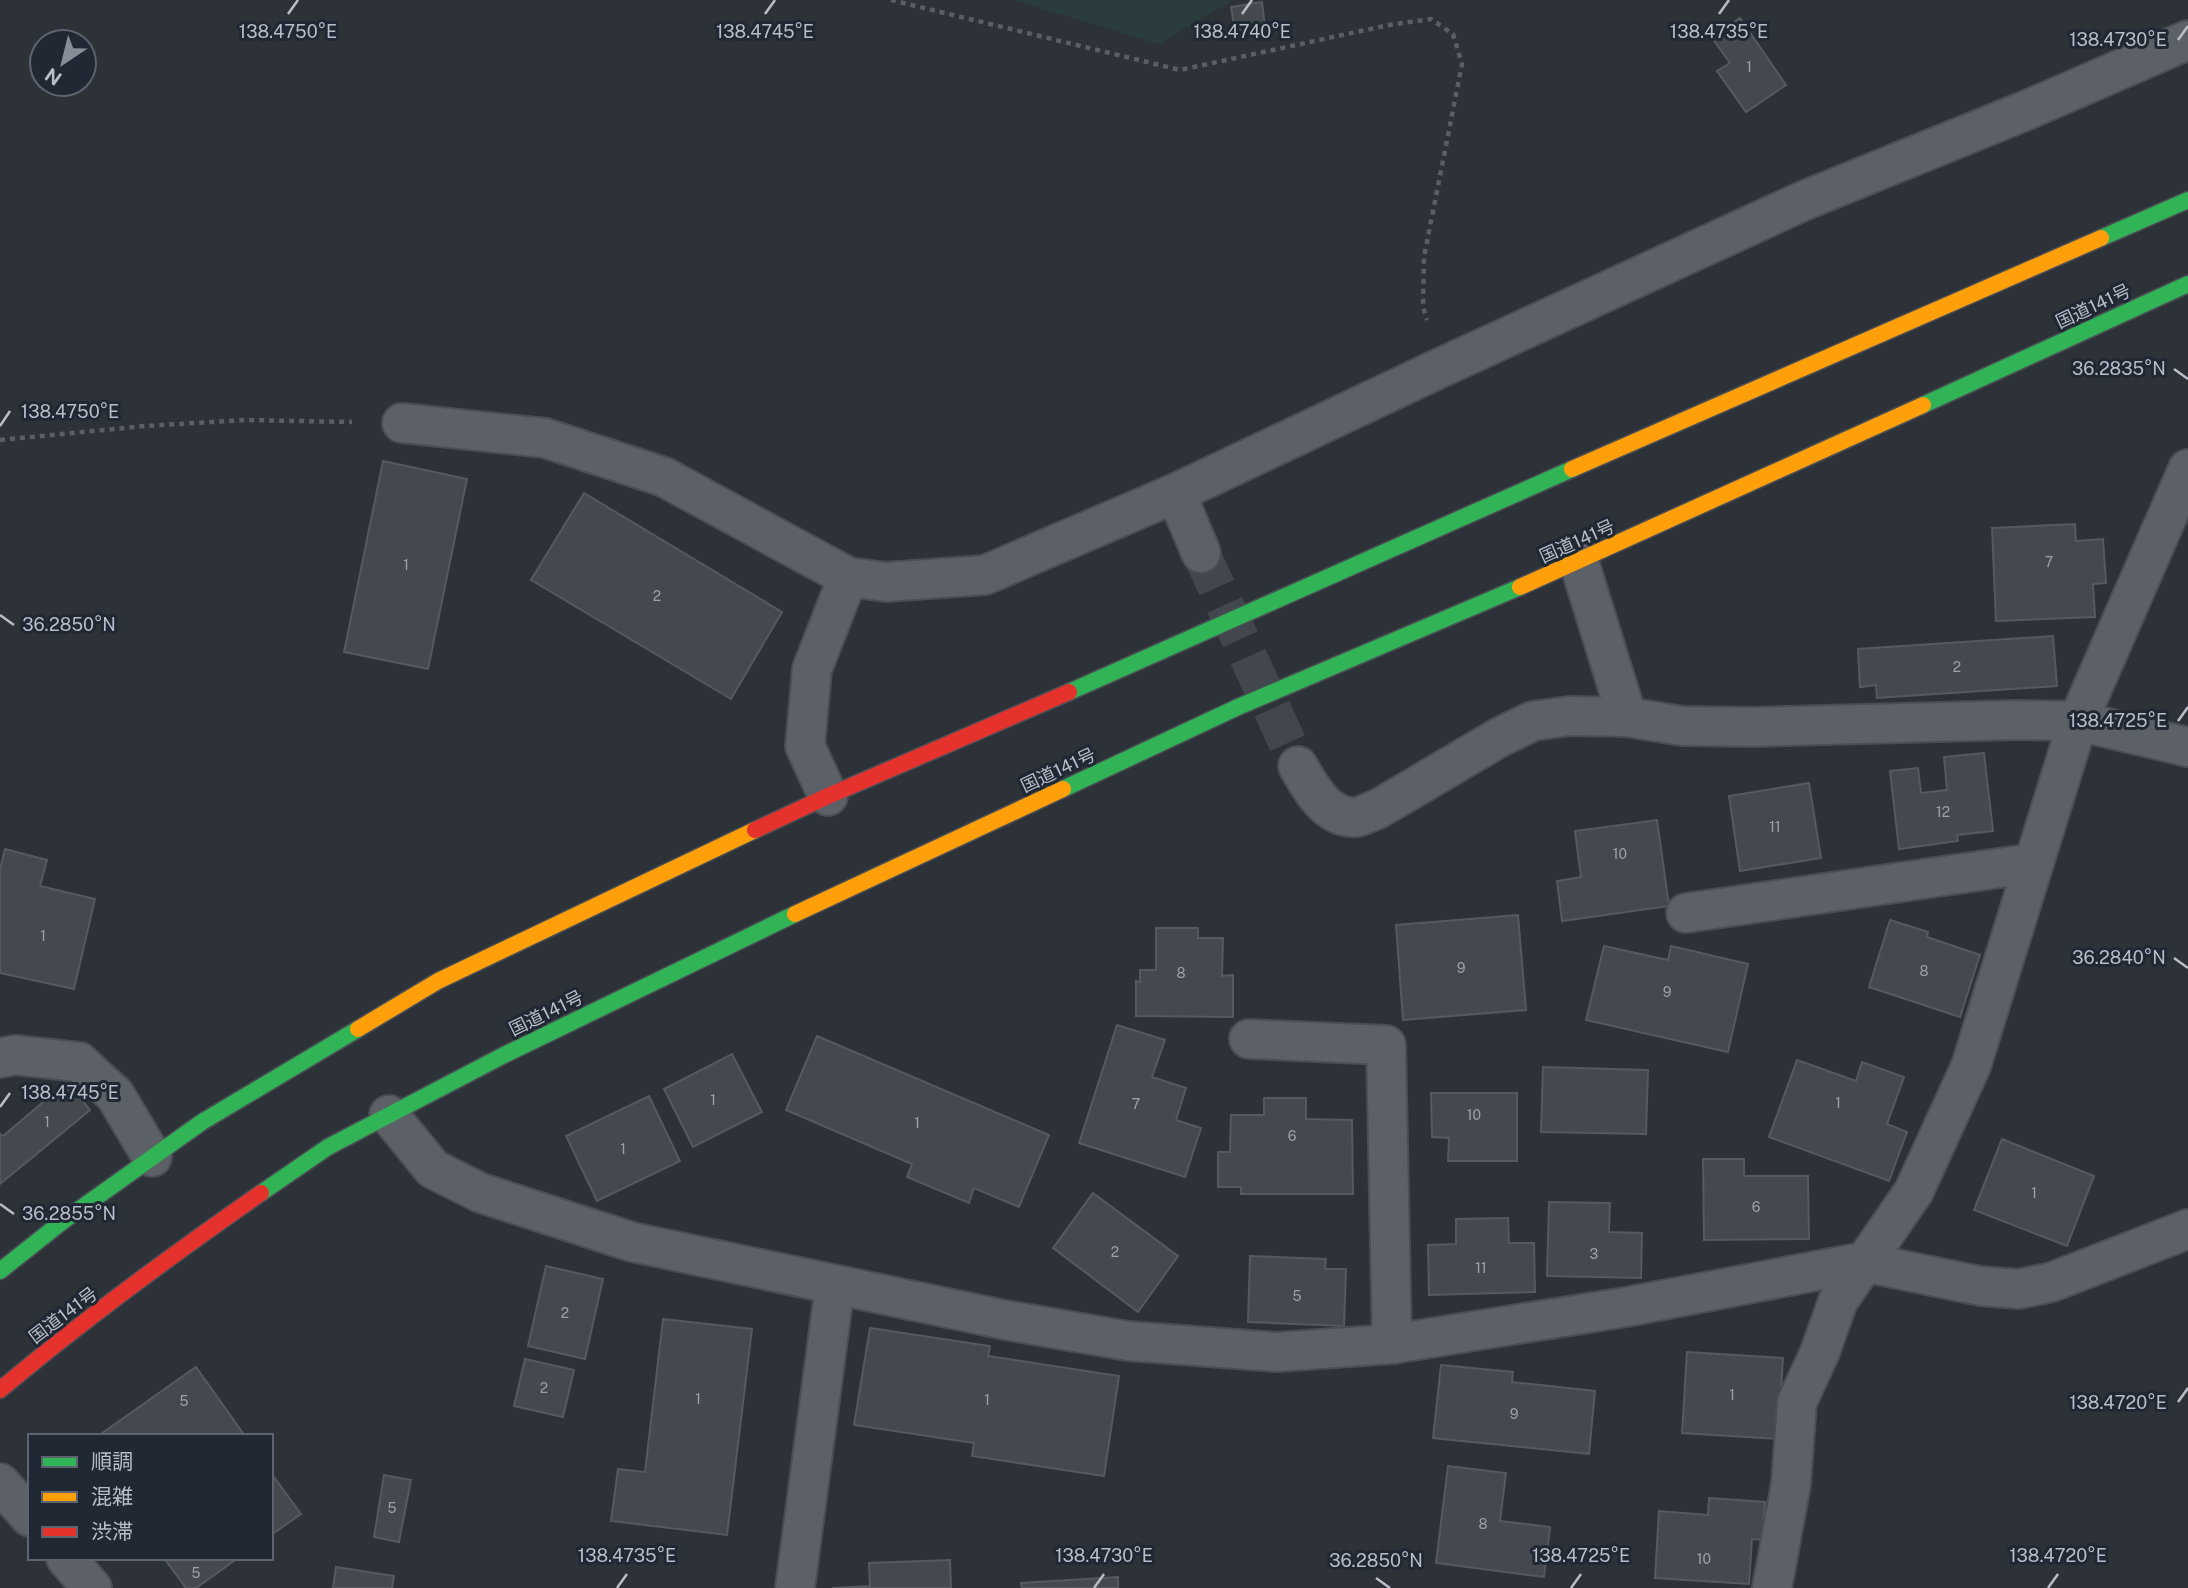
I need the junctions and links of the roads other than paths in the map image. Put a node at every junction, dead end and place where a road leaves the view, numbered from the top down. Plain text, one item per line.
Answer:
1 (2188, 40) edge
2 (2188, 200) edge
3 (2188, 284) edge
4 (401, 423) road end
5 (2188, 469) edge
6 (1176, 493) junction
7 (1201, 553) tunnel mouth
8 (1579, 562) junction
9 (848, 577) junction
10 (1628, 717) junction
11 (2078, 722) junction
12 (2188, 747) edge
13 (1298, 766) tunnel mouth
14 (828, 796) junction
15 (2034, 863) junction
16 (1686, 913) dead end
17 (1249, 1039) dead end
18 (0, 1058) edge
19 (389, 1115) junction
20 (152, 1157) junction
21 (2188, 1229) edge
22 (1863, 1262) junction
23 (0, 1271) edge
24 (835, 1285) junction
25 (1392, 1344) junction
26 (0, 1390) edge
27 (0, 1483) edge
28 (28, 1515) edge
29 (68, 1560) edge
30 (92, 1588) edge
31 (795, 1588) edge
32 (1772, 1588) edge

1 - 6 street
2 - 14 highway
3 - 8 highway, 国道141号
4 - 9 street
5 - 11 street
6 - 7 street
6 - 9 street
8 - 10 street
8 - 19 highway, 国道141号
9 - 14 street
10 - 11 street
10 - 13 street
11 - 12 street
11 - 15 street
14 - 20 highway
15 - 16 street
15 - 22 street
17 - 25 street
18 - 20 street
19 - 24 street
19 - 26 highway, 国道141号
20 - 23 highway
21 - 22 street
22 - 25 street
22 - 32 street
24 - 25 street
24 - 31 street
27 - 28 street
29 - 30 street

